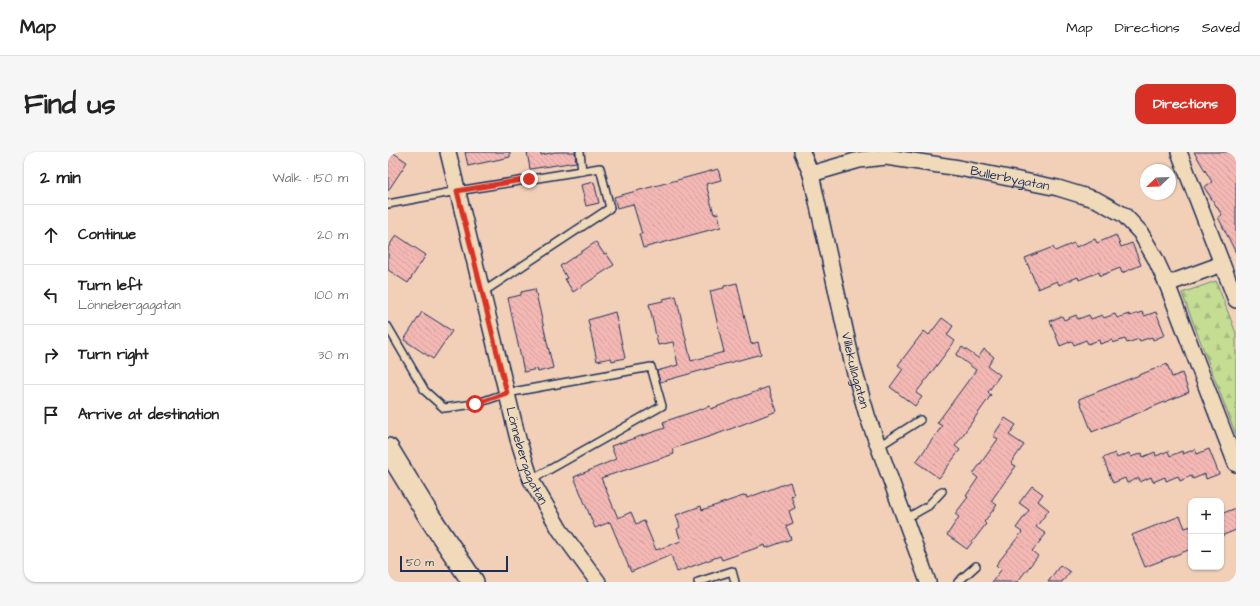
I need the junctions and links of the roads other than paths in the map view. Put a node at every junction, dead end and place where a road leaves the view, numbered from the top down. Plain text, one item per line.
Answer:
1 (448, 152) edge
2 (580, 152) edge
3 (802, 152) edge
4 (1179, 152) edge
5 (582, 171) junction
6 (811, 174) junction
7 (457, 191) junction
8 (388, 204) edge
9 (1222, 264) junction
10 (1168, 284) junction
11 (483, 292) junction
12 (1236, 300) edge
13 (388, 327) edge
14 (507, 393) junction
15 (920, 420) dead end
16 (879, 446) junction
17 (388, 448) edge
18 (1236, 464) edge
19 (531, 480) junction
20 (942, 491) dead end
21 (905, 519) junction
22 (976, 566) dead end
23 (473, 582) edge
24 (598, 582) edge
25 (698, 582) edge
26 (735, 582) edge
27 (928, 582) edge
28 (958, 582) edge

1 - 7 street, Lönnebergagatan
2 - 5 lane
3 - 6 street, Villekullagatan
4 - 9 street
5 - 7 lane
5 - 11 lane
6 - 10 street, Bullerbygatan
6 - 16 street, Villekullagatan
7 - 8 lane
7 - 11 street, Lönnebergagatan
9 - 10 street
9 - 12 street
10 - 18 street, Bullerbygatan
11 - 14 street, Lönnebergagatan
13 - 14 lane
14 - 19 street, Lönnebergagatan
14 - 19 lane
15 - 16 lane
16 - 21 street, Villekullagatan
17 - 23 main road
19 - 24 street, Lönnebergagatan
20 - 21 lane
21 - 27 street, Villekullagatan
22 - 28 lane
25 - 26 lane

